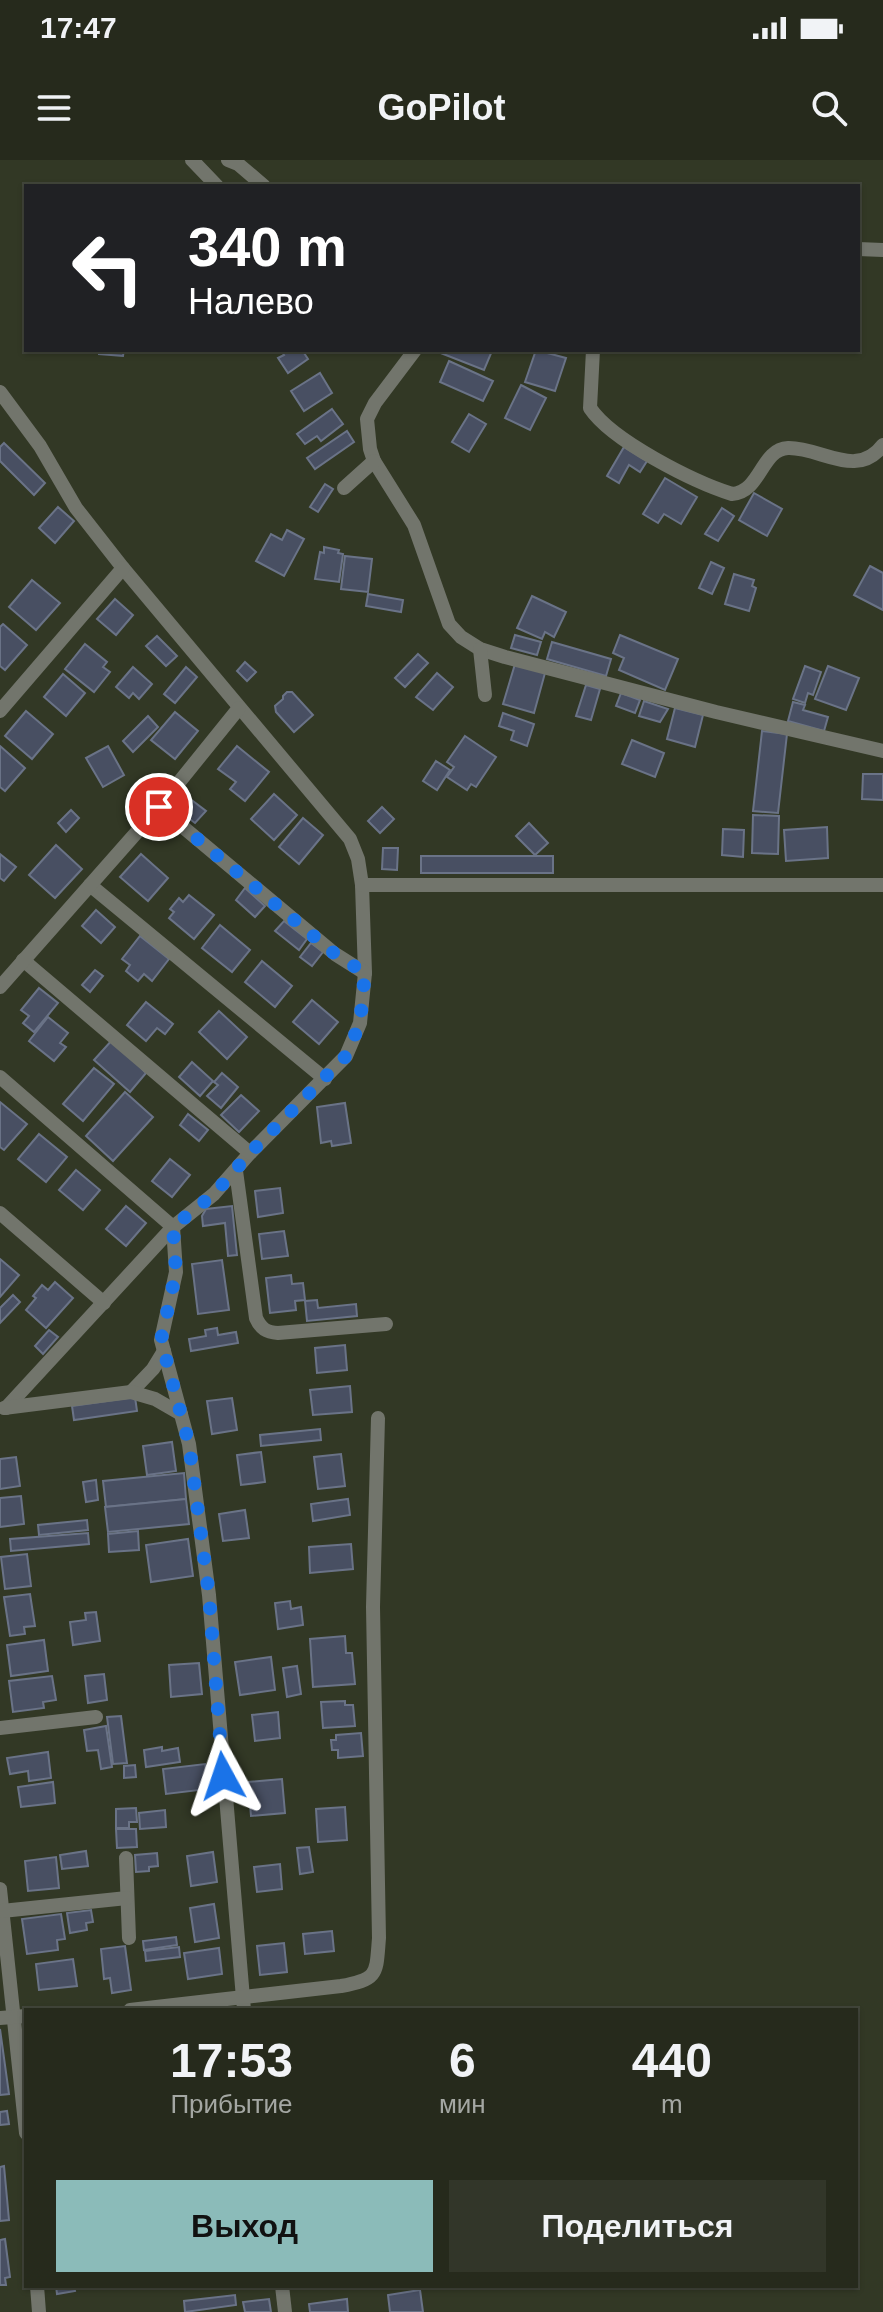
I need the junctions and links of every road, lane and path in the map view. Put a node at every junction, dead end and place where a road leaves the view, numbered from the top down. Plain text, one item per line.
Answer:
1 (192, 160) edge
2 (228, 160) edge
3 (215, 184) edge
4 (262, 184) edge
5 (860, 249) edge
6 (883, 250) edge
7 (413, 352) edge
8 (593, 352) edge
9 (0, 392) edge
10 (883, 445) edge
11 (374, 461) junction
12 (344, 488) dead end
13 (123, 568) junction
14 (480, 649) junction
15 (485, 695) dead end
16 (239, 708) junction
17 (0, 711) edge
18 (883, 751) edge
19 (159, 807) junction
20 (90, 885) junction
21 (362, 885) junction
22 (883, 885) edge
23 (23, 960) junction
24 (365, 973) junction
25 (0, 986) edge
26 (0, 1077) edge
27 (325, 1079) junction
28 (250, 1153) junction
29 (236, 1171) junction
30 (0, 1213) edge
31 (173, 1227) junction
32 (104, 1303) junction
33 (386, 1324) dead end
34 (164, 1351) junction
35 (131, 1392) junction
36 (3, 1408) edge
37 (181, 1414) junction
38 (378, 1418) dead end
39 (96, 1717) dead end
40 (0, 1728) edge
41 (126, 1858) dead end
42 (0, 1889) edge
43 (127, 1898) junction
44 (2, 1911) junction
45 (129, 1938) dead end
46 (243, 2003) edge
47 (162, 2008) edge
48 (13, 2016) edge
49 (24, 2115) edge
50 (37, 2288) edge
51 (282, 2288) edge
52 (39, 2312) edge
53 (285, 2312) edge

1 - 3 street
2 - 4 street
5 - 6 street
7 - 11 street
8 - 10 street
9 - 13 street
11 - 12 street
11 - 14 street
13 - 16 street
13 - 17 street
14 - 15 street
14 - 18 street
16 - 19 street
16 - 21 street
19 - 20 street
19 - 24 street
20 - 23 street
20 - 27 street
21 - 22 street
21 - 24 street
23 - 25 street
23 - 28 street
24 - 27 street
26 - 31 street
27 - 28 street
28 - 29 street
29 - 31 street
29 - 33 street
30 - 32 street
31 - 32 street
31 - 34 street
32 - 36 street
34 - 35 street
34 - 37 street
35 - 36 street
35 - 37 street
37 - 46 street
38 - 46 street
39 - 40 street
41 - 43 street
42 - 44 street
43 - 44 street
43 - 45 street
44 - 48 street
46 - 47 street
48 - 49 street
50 - 52 street
51 - 53 street

